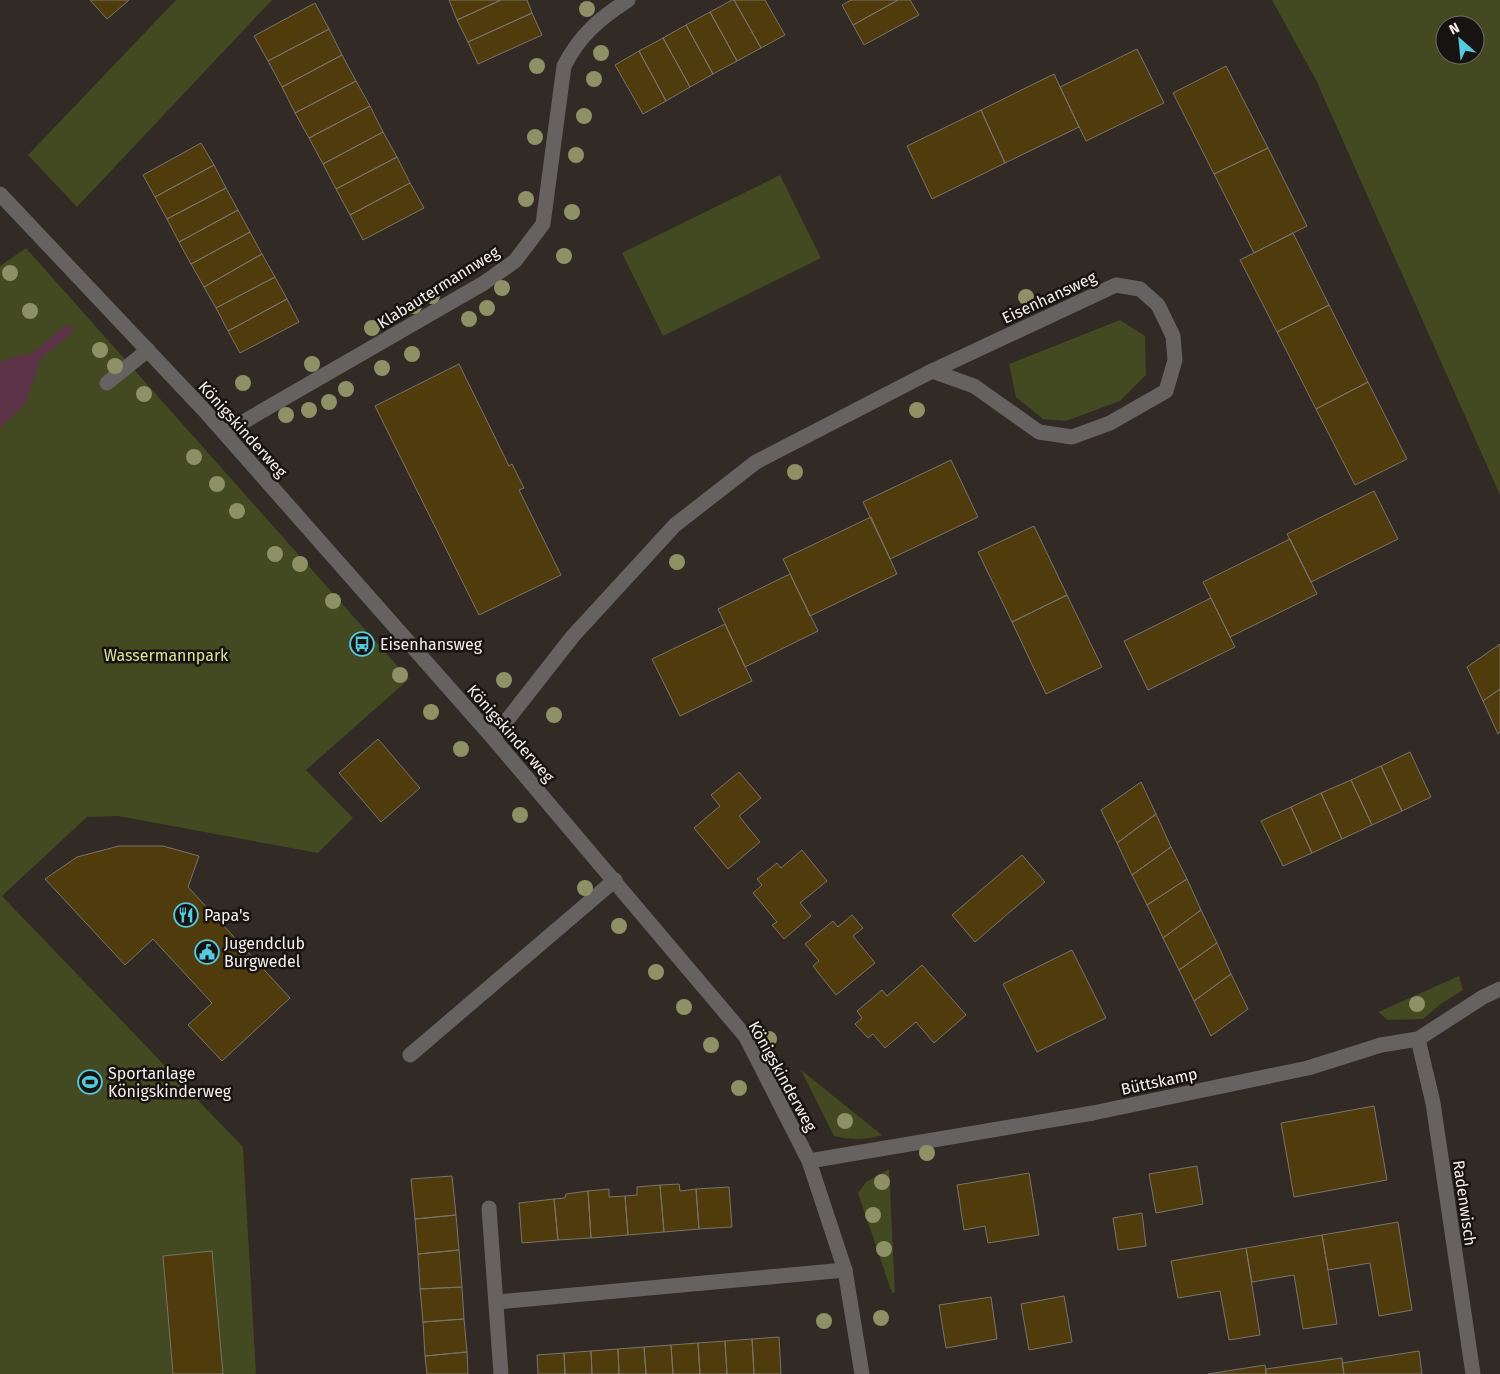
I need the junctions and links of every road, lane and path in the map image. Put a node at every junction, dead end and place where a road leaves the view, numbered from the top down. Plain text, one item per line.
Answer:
1 (628, 0) edge
2 (0, 194) edge
3 (148, 350) junction
4 (932, 372) junction
5 (107, 383) dead end
6 (224, 433) junction
7 (493, 738) junction
8 (616, 880) junction
9 (1500, 989) edge
10 (1418, 1039) junction
11 (410, 1055) dead end
12 (809, 1161) junction
13 (489, 1208) dead end
14 (845, 1270) junction
15 (497, 1302) junction
16 (501, 1374) edge
17 (862, 1374) edge
18 (1473, 1374) edge

1 - 6 street, Klabautermannweg
2 - 3 street, Königskinderweg
3 - 5 street
3 - 6 street, Königskinderweg
4 - 4 street, Eisenhansweg
4 - 7 street, Eisenhansweg
6 - 7 street, Königskinderweg
7 - 8 street, Königskinderweg
8 - 11 street
8 - 12 street, Königskinderweg
9 - 10 street, Büttskamp
10 - 12 street, Büttskamp
10 - 18 street, Radenwisch
12 - 14 street, Königskinderweg
13 - 15 street
14 - 15 street
14 - 17 street, Königskinderweg
15 - 16 street

